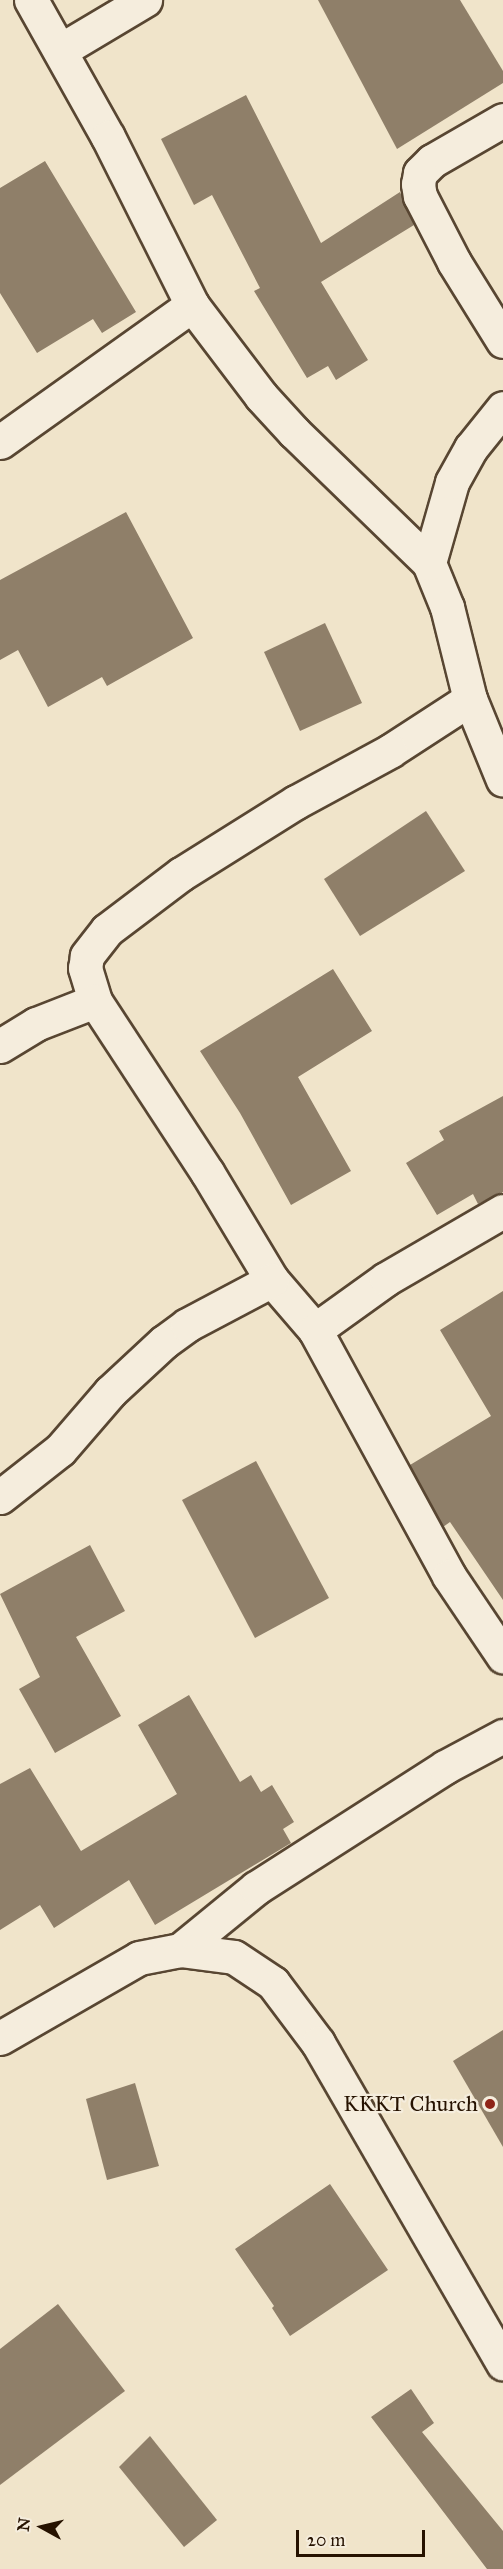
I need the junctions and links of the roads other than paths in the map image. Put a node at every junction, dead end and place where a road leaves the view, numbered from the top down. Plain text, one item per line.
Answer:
1 (31, 0) edge
2 (145, 0) edge
3 (61, 50) junction
4 (503, 120) edge
5 (192, 305) junction
6 (503, 341) edge
7 (503, 408) edge
8 (0, 442) edge
9 (429, 563) junction
10 (470, 699) junction
11 (503, 780) edge
12 (95, 1001) junction
13 (0, 1021) edge
14 (36, 1024) junction
15 (0, 1046) edge
16 (503, 1211) edge
17 (272, 1280) junction
18 (315, 1330) junction
19 (0, 1497) edge
20 (503, 1656) edge
21 (503, 1736) edge
22 (180, 1950) junction
23 (0, 2038) edge
24 (503, 2364) edge

1 - 3 street
2 - 3 street
3 - 5 street
4 - 6 street
5 - 8 street
5 - 9 street
7 - 9 street
9 - 10 street
10 - 11 street
10 - 12 street
12 - 14 street
12 - 17 street
13 - 14 street
14 - 15 street
16 - 18 street
17 - 18 street
17 - 19 street
18 - 20 street
21 - 22 street
22 - 23 street
22 - 24 street

